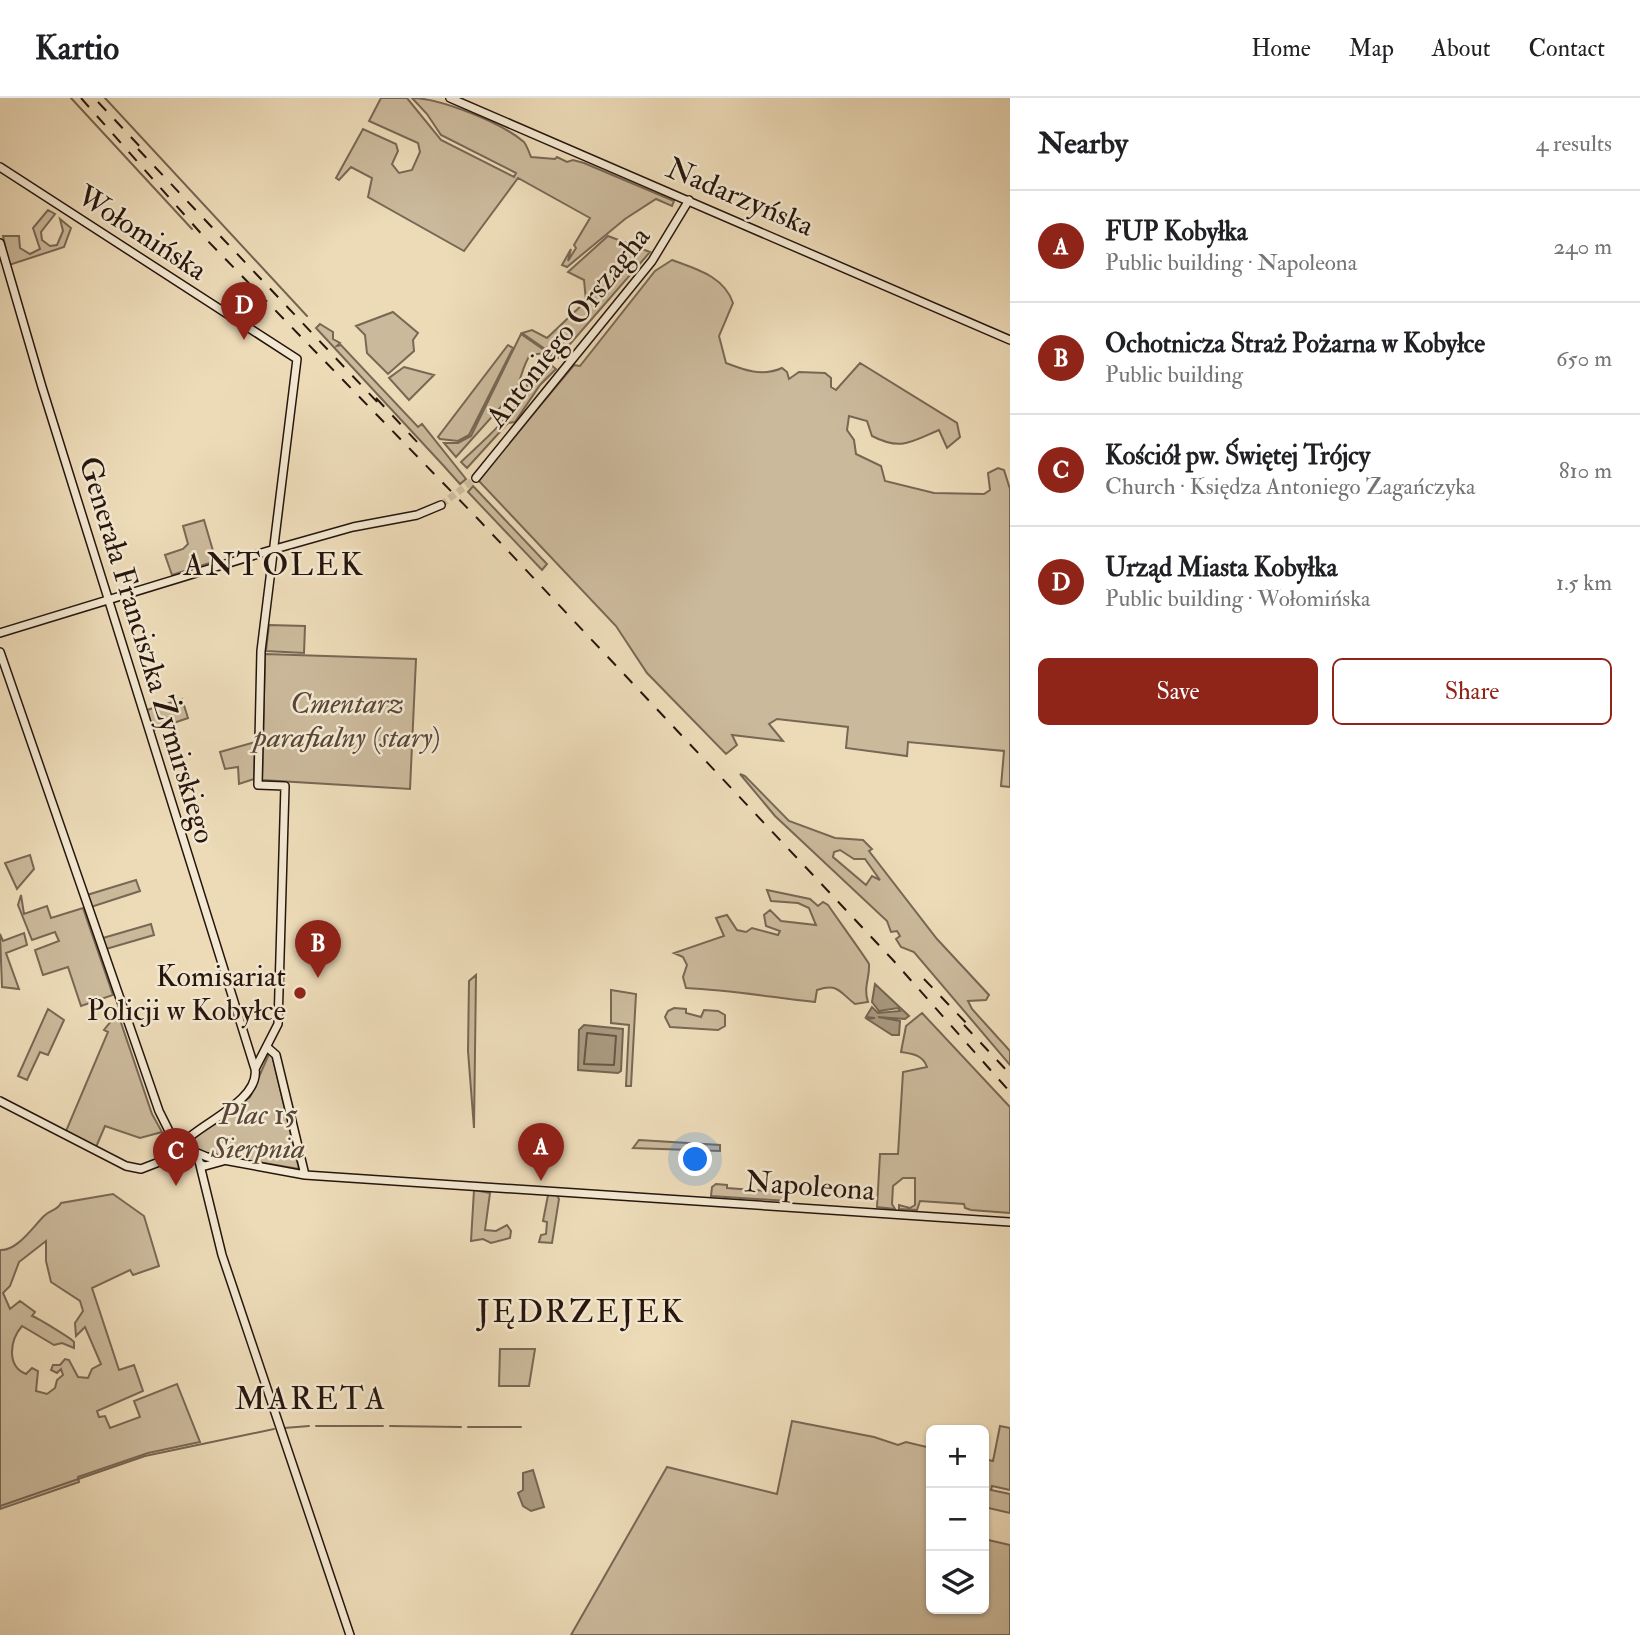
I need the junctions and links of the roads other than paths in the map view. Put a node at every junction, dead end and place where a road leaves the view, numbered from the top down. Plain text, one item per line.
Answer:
1 (450, 98) edge
2 (0, 167) edge
3 (689, 200) junction
4 (0, 243) edge
5 (1010, 340) edge
6 (476, 478) tunnel mouth
7 (441, 505) tunnel mouth
8 (273, 549) junction
9 (108, 600) junction
10 (0, 633) edge
11 (0, 652) edge
12 (268, 1048) junction
13 (255, 1069) junction
14 (0, 1101) edge
15 (183, 1147) junction
16 (204, 1162) junction
17 (305, 1175) junction
18 (1010, 1222) edge
19 (349, 1635) edge

1 - 3 street, Nadarzyńska
2 - 8 street, Wołomińska
3 - 5 street, Nadarzyńska
3 - 6 street, Antoniego Orszagha
4 - 9 street, Generała Franciszka Żymirskiego
7 - 8 street
8 - 9 street
8 - 12 street
9 - 10 street
9 - 13 street, Generała Franciszka Żymirskiego
11 - 15 street
12 - 13 street
12 - 17 street
13 - 15 street
14 - 15 street
15 - 16 street
16 - 17 street, Napoleona
16 - 19 street
17 - 18 street, Napoleona

